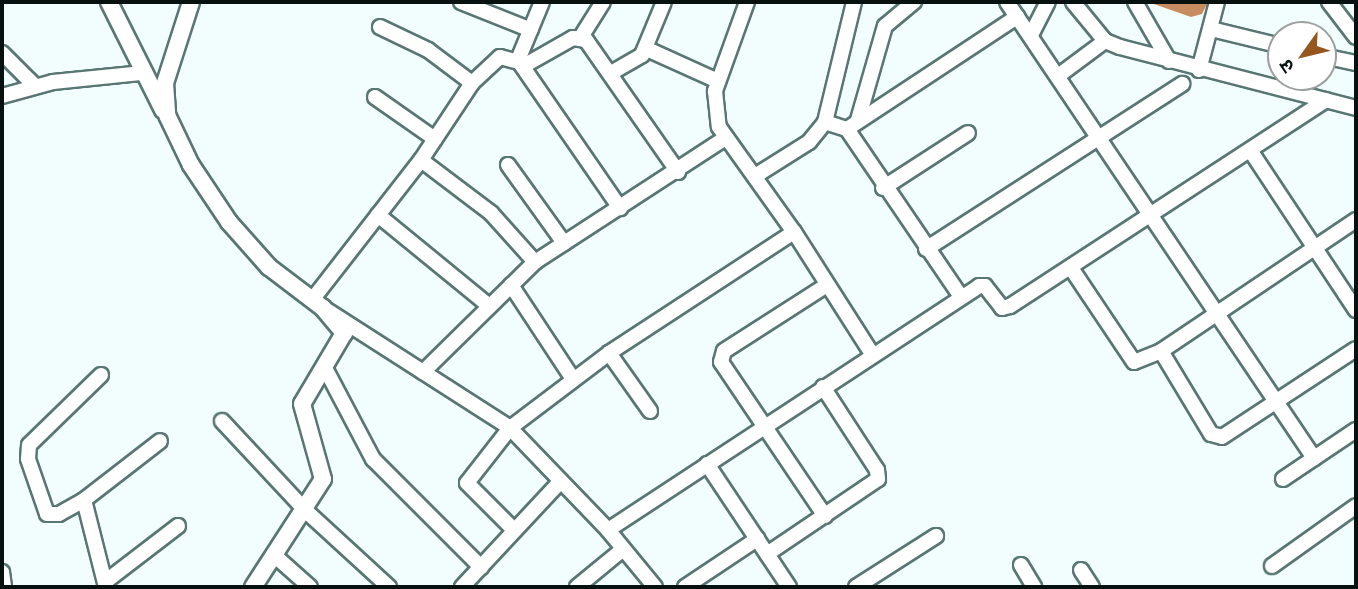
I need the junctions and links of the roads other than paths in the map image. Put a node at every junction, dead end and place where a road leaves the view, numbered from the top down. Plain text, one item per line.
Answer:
1 (108, 2) edge
2 (191, 2) edge
3 (461, 2) edge
4 (542, 2) edge
5 (603, 2) edge
6 (664, 2) edge
7 (747, 2) edge
8 (853, 2) edge
9 (914, 2) edge
10 (1007, 2) edge
11 (1048, 2) edge
12 (1073, 2) edge
13 (1135, 2) edge
14 (1217, 2) edge
15 (1329, 2) edge
16 (1017, 17) junction
17 (380, 27) dead end
18 (1211, 29) junction
19 (531, 30) junction
20 (1031, 35) junction
21 (581, 37) junction
22 (1356, 37) edge
23 (1105, 40) junction
24 (1267, 43) edge
25 (647, 49) junction
26 (2, 53) edge
27 (1337, 58) edge
28 (518, 60) junction
29 (1169, 61) junction
30 (1356, 63) edge
31 (1199, 70) junction
32 (141, 73) junction
33 (611, 73) junction
34 (1058, 76) junction
35 (719, 81) junction
36 (472, 83) junction
37 (1182, 84) dead end
38 (34, 85) junction
39 (2, 96) edge
40 (375, 97) dead end
41 (1326, 100) junction
42 (1356, 108) edge
43 (166, 115) junction
44 (825, 122) junction
45 (852, 125) junction
46 (968, 133) dead end
47 (726, 138) junction
48 (1098, 138) junction
49 (435, 139) junction
50 (1251, 150) junction
51 (421, 160) junction
52 (508, 165) dead end
53 (678, 172) junction
54 (755, 176) junction
55 (883, 188) junction
56 (620, 208) junction
57 (379, 215) junction
58 (1151, 216) junction
59 (1356, 220) edge
60 (794, 232) junction
61 (564, 243) junction
62 (1315, 248) junction
63 (926, 249) junction
64 (535, 262) junction
65 (1071, 268) junction
66 (511, 285) junction
67 (827, 285) junction
68 (961, 297) junction
69 (318, 304) junction
70 (489, 306) junction
71 (1356, 310) edge
72 (1216, 312) junction
73 (1356, 349) edge
74 (1161, 351) junction
75 (609, 353) junction
76 (872, 354) junction
77 (325, 368) junction
78 (423, 372) junction
79 (101, 375) dead end
80 (573, 379) junction
81 (823, 387) junction
82 (1277, 402) junction
83 (650, 411) dead end
84 (222, 421) dead end
85 (764, 425) junction
86 (510, 428) junction
87 (1356, 430) edge
88 (160, 441) dead end
89 (1314, 458) junction
90 (707, 464) junction
91 (1283, 479) dead end
92 (559, 482) junction
93 (84, 500) junction
94 (1356, 506) edge
95 (306, 511) junction
96 (825, 516) junction
97 (178, 526) dead end
98 (513, 529) junction
99 (608, 530) junction
100 (936, 536) dead end
101 (757, 539) junction
102 (622, 550) junction
103 (767, 554) junction
104 (274, 555) junction
105 (1021, 565) dead end
106 (1272, 566) dead end
107 (481, 567) junction
108 (1081, 570) dead end
109 (2, 572) edge
110 (105, 584) edge
111 (863, 585) edge
112 (4, 587) edge
113 (253, 587) edge
114 (310, 587) edge
115 (389, 587) edge
116 (462, 587) edge
117 (578, 587) edge
118 (655, 587) edge
119 (685, 587) edge
120 (789, 587) edge
121 (1034, 587) edge
122 (1092, 587) edge

1 - 32 street
2 - 43 street
3 - 19 street
4 - 19 street
5 - 21 street
6 - 25 street
7 - 35 street
8 - 44 street
9 - 45 street
10 - 16 street
11 - 20 street
12 - 23 street
13 - 29 street
14 - 18 street
15 - 22 street
16 - 20 street
16 - 45 street
17 - 36 street
18 - 24 street
18 - 31 street
19 - 28 street
20 - 34 street
21 - 28 street
21 - 33 street
23 - 29 street
23 - 34 street
25 - 33 street
25 - 35 street
26 - 38 street
27 - 30 street
28 - 36 street
28 - 56 street
29 - 31 street
31 - 41 street
32 - 38 street
32 - 43 street
33 - 53 street
34 - 48 street
35 - 47 street
36 - 49 street
37 - 48 street
38 - 39 street
40 - 49 street
41 - 42 street
41 - 50 street
43 - 69 street
44 - 45 street
44 - 54 street
45 - 55 street
46 - 55 street
47 - 53 street
47 - 54 street
48 - 58 street
48 - 63 street
49 - 51 street
50 - 58 street
50 - 62 street
51 - 57 street
51 - 64 street
52 - 61 street
53 - 56 street
54 - 60 street
55 - 63 street
56 - 61 street
57 - 69 street
57 - 70 street
58 - 65 street
58 - 72 street
59 - 62 street
60 - 67 street
60 - 75 street
61 - 64 street
62 - 71 street
62 - 72 street
63 - 68 street
64 - 66 street
65 - 68 street
65 - 74 street
66 - 70 street
66 - 80 street
67 - 76 street
67 - 85 street
68 - 76 street
69 - 77 street
69 - 78 street
70 - 78 street
72 - 74 street
72 - 82 street
73 - 82 street
74 - 82 street
75 - 80 street
75 - 83 street
76 - 81 street
77 - 95 street
77 - 107 street
78 - 86 street
79 - 93 street
80 - 86 street
81 - 85 street
81 - 96 street
82 - 89 street
84 - 95 street
85 - 90 street
85 - 96 street
86 - 92 street
86 - 98 street
87 - 89 street
88 - 93 street
89 - 91 street
90 - 99 street
90 - 101 street
92 - 98 street
92 - 99 street
93 - 110 street
94 - 106 street
95 - 104 street
95 - 115 street
96 - 103 street
97 - 110 street
98 - 107 street
99 - 102 street
100 - 111 street
101 - 103 street
101 - 119 street
102 - 117 street
102 - 118 street
103 - 120 street
104 - 113 street
104 - 114 street
105 - 121 street
107 - 116 street
108 - 122 street
109 - 112 street

